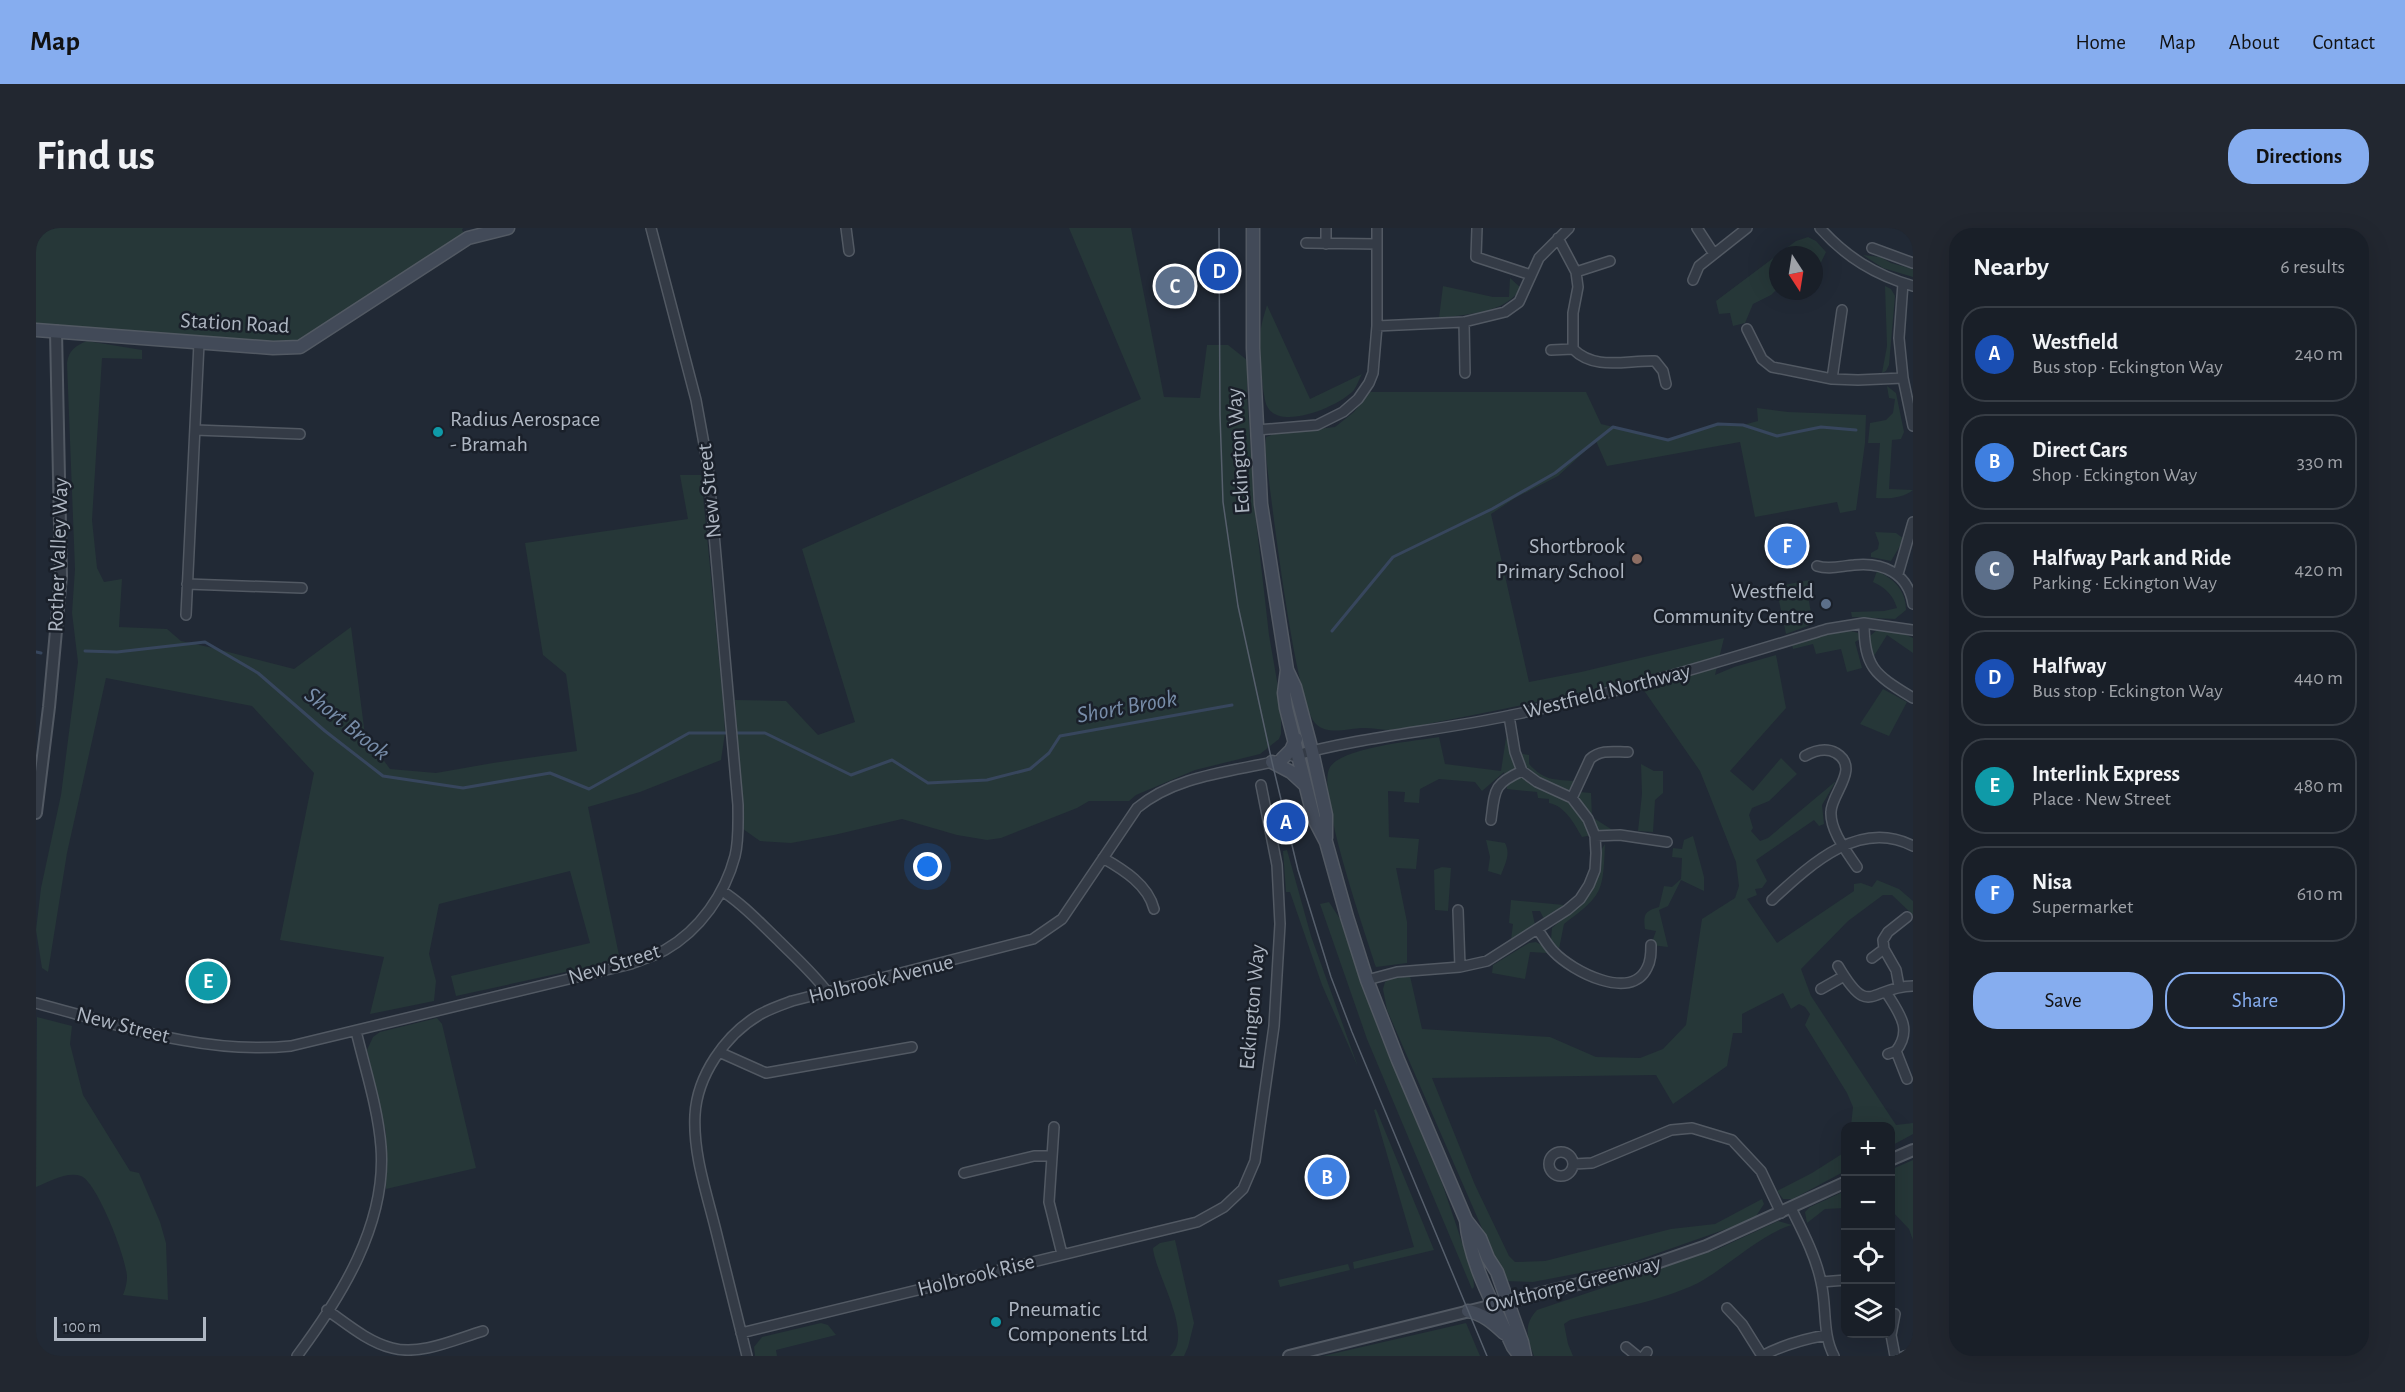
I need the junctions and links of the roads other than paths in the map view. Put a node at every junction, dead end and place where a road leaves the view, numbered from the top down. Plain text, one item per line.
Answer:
1 (508, 228) edge
2 (651, 228) edge
3 (846, 228) edge
4 (1253, 228) edge
5 (1326, 228) edge
6 (1377, 228) edge
7 (1477, 228) edge
8 (1697, 228) edge
9 (1747, 228) edge
10 (1820, 228) edge
11 (1567, 229) edge
12 (1558, 238) junction
13 (1306, 243) dead end
14 (1326, 244) junction
15 (1377, 244) junction
16 (1872, 248) dead end
17 (849, 252) dead end
18 (1714, 254) junction
19 (1610, 261) dead end
20 (1913, 263) edge
21 (1576, 272) junction
22 (1531, 275) junction
23 (1694, 280) dead end
24 (1903, 283) junction
25 (1913, 286) edge
26 (1842, 310) dead end
27 (1464, 322) junction
28 (1377, 326) junction
29 (1747, 329) dead end
30 (36, 330) edge
31 (56, 332) junction
32 (199, 343) junction
33 (1573, 349) junction
34 (1551, 350) dead end
35 (1465, 373) dead end
36 (1903, 378) junction
37 (1832, 379) junction
38 (1666, 384) dead end
39 (1913, 426) edge
40 (195, 429) junction
41 (1257, 430) junction
42 (300, 434) dead end
43 (1913, 522) edge
44 (1817, 566) dead end
45 (1898, 574) junction
46 (187, 584) junction
47 (302, 588) dead end
48 (1913, 604) edge
49 (186, 615) dead end
50 (1864, 623) junction
51 (1913, 625) edge
52 (1913, 630) edge
53 (1287, 670) junction
54 (1913, 698) edge
55 (1300, 711) junction
56 (1509, 716) junction
57 (1296, 749) junction
58 (1312, 751) junction
59 (1628, 752) dead end
60 (1804, 756) dead end
61 (1277, 761) junction
62 (1522, 771) junction
63 (1304, 784) junction
64 (1261, 785) dead end
65 (1572, 798) junction
66 (36, 813) edge
67 (1491, 820) dead end
68 (1595, 836) junction
69 (1326, 842) junction
70 (1667, 842) dead end
71 (1843, 845) junction
72 (1913, 846) edge
73 (1103, 858) junction
74 (1857, 867) dead end
75 (722, 891) junction
76 (1772, 900) dead end
77 (1154, 909) dead end
78 (1458, 910) dead end
79 (1907, 917) dead end
80 (1538, 930) junction
81 (1652, 945) dead end
82 (1884, 949) junction
83 (1872, 958) dead end
84 (1838, 966) dead end
85 (1460, 967) junction
86 (1844, 976) junction
87 (1367, 980) junction
88 (1899, 986) junction
89 (1913, 986) edge
90 (1821, 989) dead end
91 (1886, 992) junction
92 (828, 993) junction
93 (36, 1002) edge
94 (356, 1031) junction
95 (912, 1047) dead end
96 (719, 1052) junction
97 (1907, 1079) dead end
98 (1054, 1127) dead end
99 (1913, 1150) edge
100 (1050, 1156) junction
101 (1895, 1159) edge
102 (1574, 1164) dead end
103 (964, 1173) dead end
104 (1841, 1184) edge
105 (1786, 1211) junction
106 (1211, 1216) joint
107 (1466, 1220) junction
108 (1062, 1254) junction
109 (1488, 1258) junction
110 (1841, 1280) edge
111 (1821, 1282) junction
112 (1508, 1300) junction
113 (1488, 1302) junction
114 (1727, 1308) dead end
115 (327, 1310) junction
116 (1468, 1311) junction
117 (1748, 1315) dead end
118 (1742, 1324) junction
119 (483, 1331) dead end
120 (741, 1333) junction
121 (1827, 1335) junction
122 (1509, 1338) junction
123 (1892, 1338) edge
124 (1626, 1347) dead end
125 (1913, 1354) edge
126 (297, 1356) edge
127 (747, 1356) edge
128 (1289, 1356) edge
129 (1520, 1356) edge
130 (1525, 1356) edge
131 (1637, 1356) edge
132 (1762, 1356) edge
133 (1834, 1356) edge
134 (1894, 1356) edge
135 (1905, 1356) edge

1 - 32 main road, Station Road
2 - 75 street, New Street
3 - 17 street
4 - 41 main road, Eckington Way
5 - 14 street
6 - 15 street
7 - 22 street
8 - 18 street
9 - 18 street
10 - 24 street
11 - 12 street
12 - 21 street
12 - 22 street
13 - 14 street
14 - 15 street
15 - 28 street
16 - 20 street
18 - 23 street
19 - 21 street
21 - 33 street
22 - 27 street
24 - 25 street
24 - 36 street
26 - 37 street
27 - 28 street
27 - 35 street
28 - 41 street
29 - 37 street
30 - 31 main road, Station Road
31 - 32 main road, Station Road
31 - 66 street, Rother Valley Way
32 - 40 street
33 - 34 street
33 - 38 street
36 - 37 street
36 - 39 street
40 - 42 street
40 - 46 street
41 - 53 main road, Eckington Way
43 - 45 street
44 - 45 street
45 - 48 street
46 - 47 street
46 - 49 street
50 - 52 street, Westfield Northway
50 - 54 street
50 - 56 street, Westfield Northway
51 - 52 street
53 - 55 main road, Eckington Way
53 - 57 main road, Eckington Way
55 - 57 main road
55 - 58 main road, Eckington Way
56 - 58 street, Westfield Northway
56 - 62 street
57 - 58 street, Westfield Northway
57 - 61 main road
57 - 63 main road, Eckington Way
58 - 69 main road, Eckington Way
59 - 65 street
60 - 71 street
61 - 63 main road
61 - 73 street, Holbrook Avenue
62 - 65 street
62 - 67 street
63 - 69 main road, Eckington Way
64 - 106 street, Eckington Way
65 - 68 street
68 - 70 street
68 - 80 street
69 - 87 main road, Eckington Way
71 - 72 street
71 - 74 street
71 - 76 street
73 - 77 street
73 - 92 street, Holbrook Avenue
75 - 92 street
75 - 94 street, New Street
78 - 85 street
79 - 82 street
80 - 81 street
80 - 85 street
82 - 83 street
82 - 88 street
84 - 86 street
85 - 87 street
86 - 90 street
86 - 91 street
87 - 107 main road, Eckington Way
88 - 89 street
88 - 91 street
91 - 97 street
92 - 96 street, Holbrook Avenue
93 - 94 street, New Street
94 - 115 street
95 - 96 street
96 - 120 street, Holbrook Avenue
98 - 100 street
99 - 101 street
100 - 103 street
100 - 108 street
102 - 105 street
104 - 105 street, Owlthorpe Greenway
105 - 111 street
105 - 112 street, Owlthorpe Greenway
106 - 108 street, Holbrook Rise
107 - 109 main road, Eckington Way
107 - 113 main road, Eckington Way
108 - 120 street, Holbrook Rise
109 - 112 main road, Eckington Way
109 - 113 main road
110 - 111 street
111 - 121 street
112 - 113 street, Owlthorpe Greenway
112 - 130 main road, Eckington Way
113 - 116 street, Owlthorpe Greenway
113 - 122 main road, Eckington Way
114 - 118 street
115 - 119 street
115 - 126 street
116 - 122 main road
116 - 128 street, Owlthorpe Greenway
117 - 118 street
118 - 132 street
120 - 127 street, Holbrook Avenue
121 - 132 street
121 - 133 street
122 - 129 main road, Eckington Way
123 - 134 street
124 - 131 street
125 - 135 street

